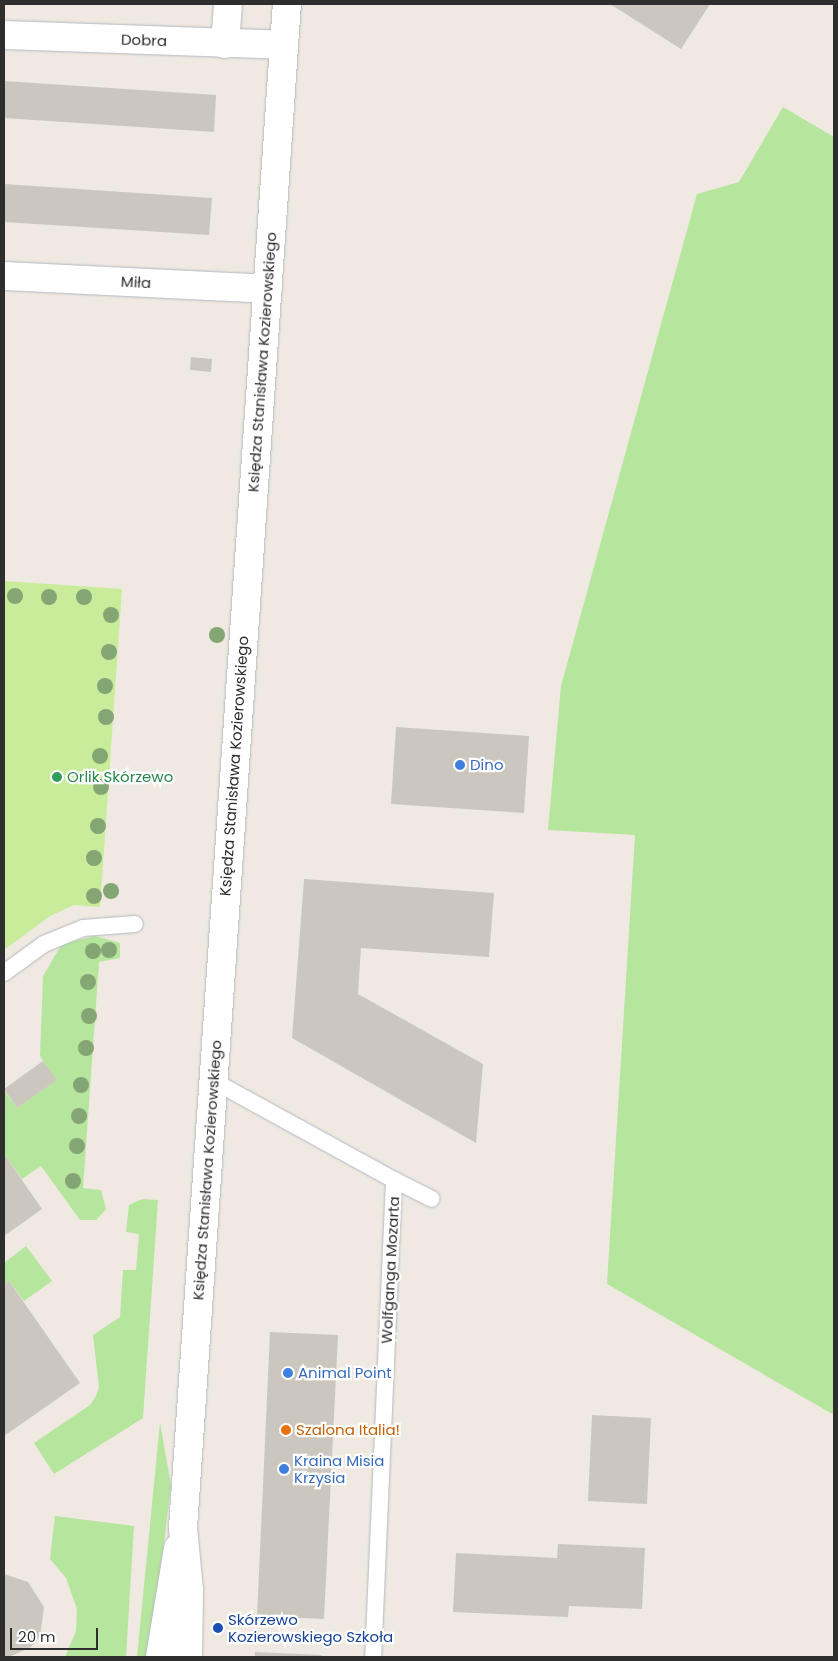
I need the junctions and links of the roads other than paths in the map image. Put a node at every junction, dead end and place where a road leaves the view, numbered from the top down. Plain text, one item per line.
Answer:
1 (228, 4) edge
2 (287, 4) edge
3 (4, 35) edge
4 (225, 44) junction
5 (284, 45) junction
6 (4, 276) edge
7 (268, 289) junction
8 (135, 924) dead end
9 (4, 973) edge
10 (212, 1080) junction
11 (394, 1180) junction
12 (432, 1199) dead end
13 (183, 1528) junction
14 (160, 1657) edge
15 (188, 1657) edge
16 (373, 1657) edge

1 - 4 street
2 - 5 street, Księdza Stanisława Kozierowskiego
3 - 4 street, Dobra
4 - 5 street, Dobra
5 - 7 street, Księdza Stanisława Kozierowskiego
6 - 7 street, Miła
7 - 10 street, Księdza Stanisława Kozierowskiego
8 - 9 lane
10 - 11 lane, Wolfganga Mozarta
10 - 13 street, Księdza Stanisława Kozierowskiego
11 - 12 lane
11 - 16 lane, Wolfganga Mozarta
13 - 14 street, Księdza Stanisława Kozierowskiego
13 - 15 street, Księdza Stanisława Kozierowskiego

